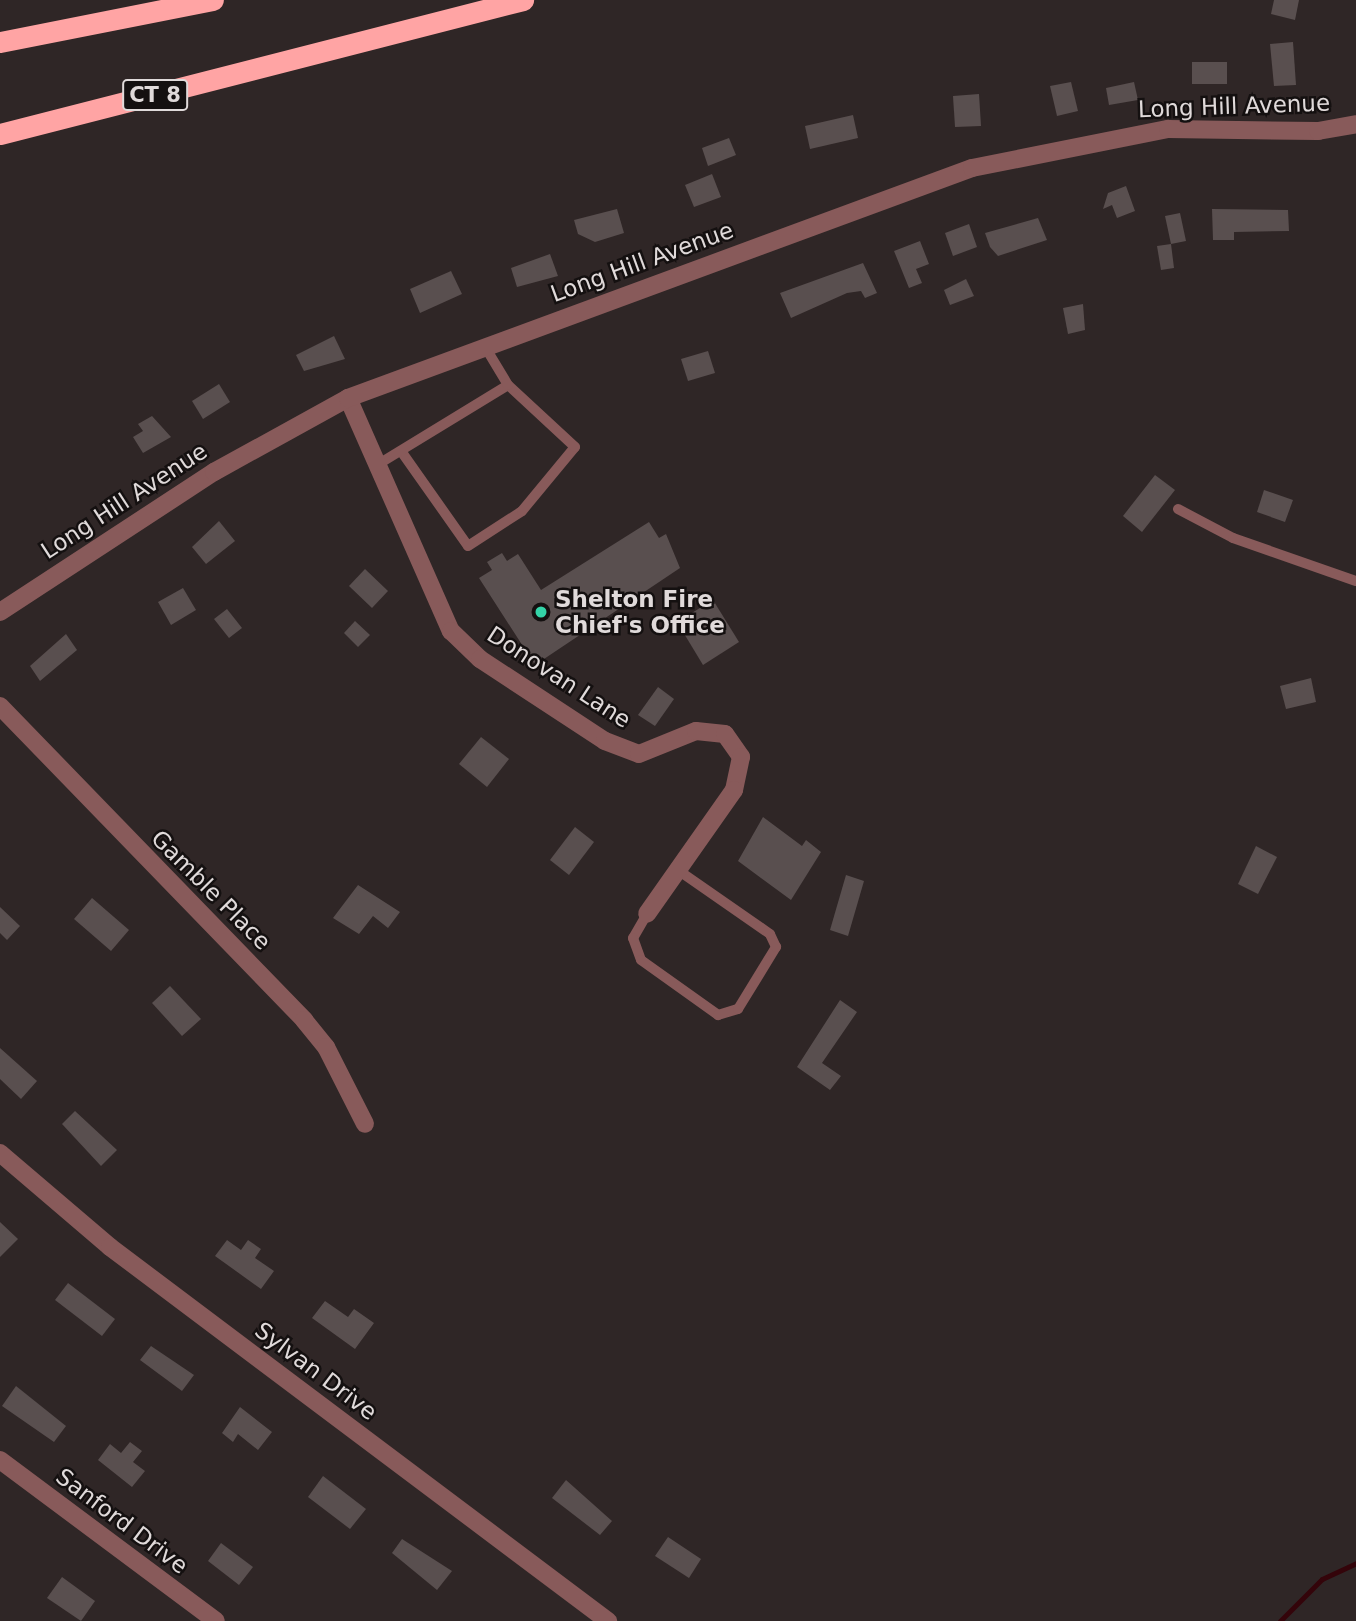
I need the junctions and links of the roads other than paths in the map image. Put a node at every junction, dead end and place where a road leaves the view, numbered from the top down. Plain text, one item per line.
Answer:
1 (213, 0) edge
2 (523, 0) edge
3 (0, 42) edge
4 (1356, 124) edge
5 (0, 134) edge
6 (484, 345) junction
7 (508, 386) junction
8 (348, 398) junction
9 (401, 451) junction
10 (377, 466) junction
11 (1178, 509) dead end
12 (1356, 581) edge
13 (0, 612) edge
14 (0, 706) edge
15 (678, 870) junction
16 (647, 914) joint
17 (365, 1124) dead end
18 (0, 1153) edge
19 (0, 1460) edge
20 (216, 1621) edge
21 (608, 1621) edge

1 - 3 highway
2 - 5 highway, CT 8
4 - 6 street, Long Hill Avenue
6 - 7 lane
6 - 8 street, Long Hill Avenue
7 - 9 lane
7 - 9 lane
8 - 10 street, Donovan Lane
8 - 13 street, Long Hill Avenue
9 - 10 lane
10 - 15 street, Donovan Lane
11 - 12 lane
14 - 17 street, Gamble Place
15 - 16 street, Donovan Lane
15 - 16 lane
18 - 21 street, Sylvan Drive
19 - 20 street, Sanford Drive

